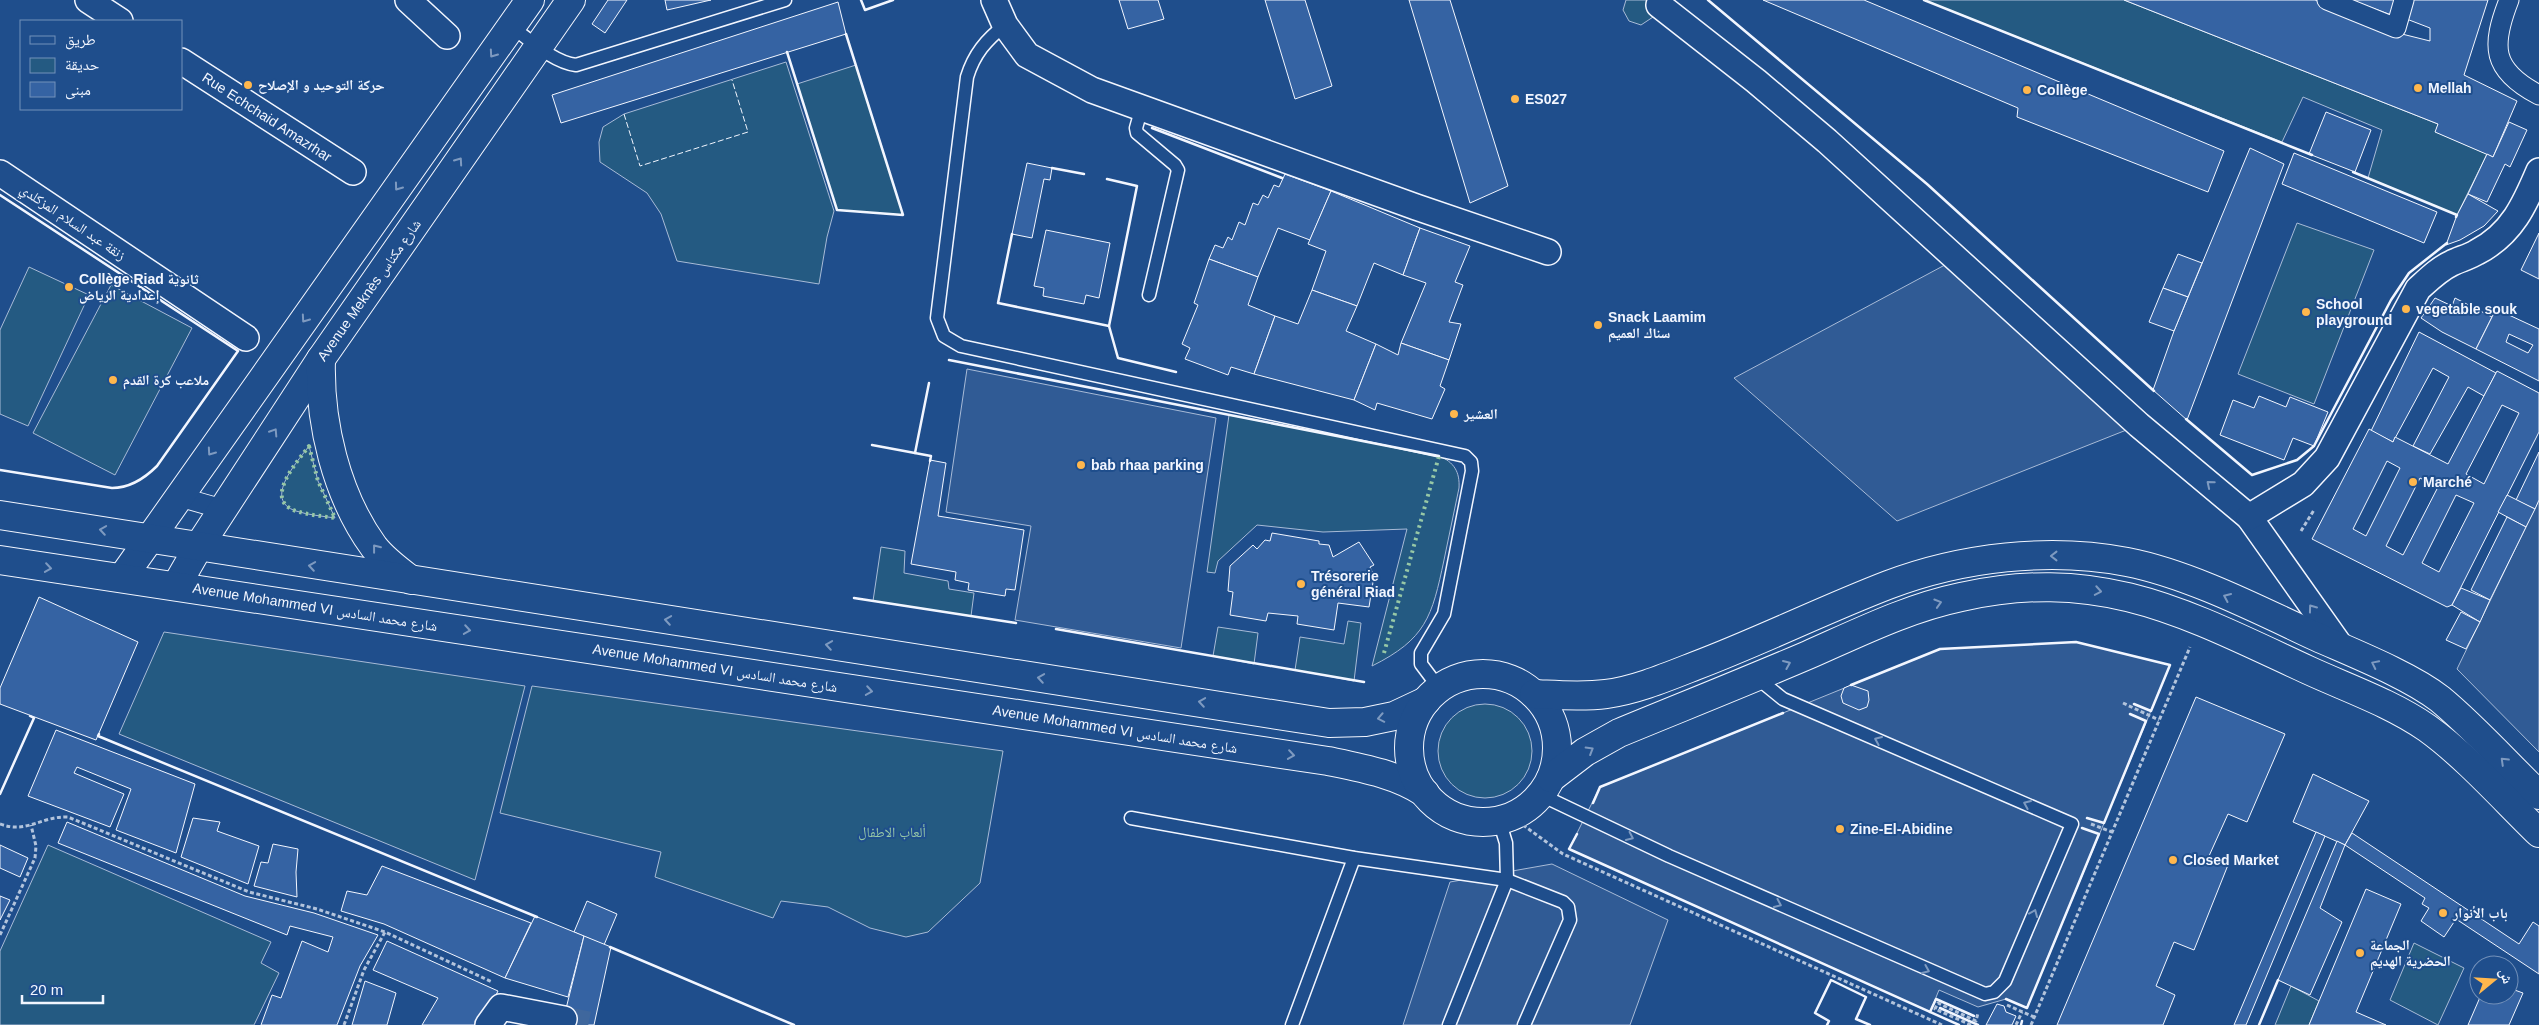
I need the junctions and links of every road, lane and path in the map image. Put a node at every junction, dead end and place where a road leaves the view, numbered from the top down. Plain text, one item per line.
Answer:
1 (88, 0) edge
2 (408, 0) edge
3 (530, 0) edge
4 (572, 0) edge
5 (785, 0) edge
6 (994, 0) edge
7 (2327, 0) edge
8 (2404, 0) edge
9 (2509, 0) edge
10 (1659, 5) dead end
11 (118, 20) edge
12 (1005, 25) junction
13 (512, 27) junction
14 (447, 36) dead end
15 (539, 47) junction
16 (182, 62) edge
17 (2539, 94) edge
18 (1142, 108) junction
19 (2539, 171) edge
20 (353, 172) dead end
21 (0, 173) edge
22 (1548, 252) dead end
23 (1149, 295) dead end
24 (246, 338) dead end
25 (321, 358) junction
26 (180, 497) junction
27 (2319, 502) dead end
28 (222, 509) junction
29 (0, 515) edge
30 (2249, 517) junction
31 (2301, 531) dead end
32 (151, 537) junction
33 (199, 546) junction
34 (0, 560) edge
35 (122, 578) junction
36 (412, 581) junction
37 (176, 586) junction
38 (2201, 621) junction
39 (2341, 647) junction
40 (1756, 677) junction
41 (1433, 694) junction
42 (1534, 694) junction
43 (2123, 704) dead end
44 (2159, 720) junction
45 (1546, 787) junction
46 (1425, 793) junction
47 (2539, 795) edge
48 (1131, 818) dead end
49 (1505, 819) junction
50 (0, 824) edge
51 (31, 825) junction
52 (2539, 833) edge
53 (1354, 858) junction
54 (1507, 880) junction
55 (384, 932) junction
56 (0, 935) edge
57 (498, 985) dead end
58 (1990, 993) junction
59 (2022, 1012) junction
60 (2034, 1017) junction
61 (556, 1020) tunnel mouth
62 (344, 1025) edge
63 (488, 1025) edge
64 (1292, 1025) edge
65 (1449, 1025) edge
66 (1524, 1025) edge
67 (1942, 1025) edge
68 (1970, 1025) edge
69 (2016, 1025) edge
70 (2030, 1025) edge

1 - 11 street
2 - 14 street
3 - 13 main road
4 - 15 main road, Avenue Meknès شارع مكناس
5 - 15 lane
6 - 12 street
7 - 8 street
9 - 17 street
30 -> 10 street
12 - 18 street
12 - 41 lane
13 - 15 lane
13 -> 26 main road
25 -> 15 main road, Avenue Meknès شارع مكناس
16 - 20 street, Rue Echchaid Amazrhar
18 - 22 street
18 - 23 lane
19 - 30 street
21 - 24 street, زنقة عبد السلام المزكلدي
28 -> 25 main road, Avenue Meknès شارع مكناس
36 -> 25 main road
26 - 28 street
26 - 32 main road
27 - 31 path
28 - 33 main road, Avenue Meknès شارع مكناس
32 -> 29 main road
39 -> 30 street
32 - 33 main road
32 - 35 main road
36 -> 33 main road
33 - 37 main road, Avenue Meknès شارع مكناس
34 -> 35 main road, Avenue Mohammed VI شارع محمد السادس
35 - 37 main road, Avenue Mohammed VI شارع محمد السادس
41 -> 36 main road
37 -> 46 main road, Avenue Mohammed VI شارع محمد السادس
40 -> 38 main road
38 - 44 path
38 - 52 main road
39 -> 42 main road
47 -> 39 main road
45 -> 40 main road
58 -> 40 lane
41 - 42 main road
41 - 46 main road
42 - 45 main road
43 - 44 path
44 - 60 path
45 - 49 main road
45 -> 58 lane
46 - 49 main road
48 - 53 lane
49 - 54 lane
49 - 67 path
50 - 51 path
51 - 55 path
51 - 56 path
53 - 54 lane
53 - 64 lane
54 - 65 lane
54 - 66 lane
55 - 57 path
55 - 62 path
58 - 59 path
58 - 68 path
59 - 60 path
59 - 69 path
60 - 70 path
61 - 63 street

